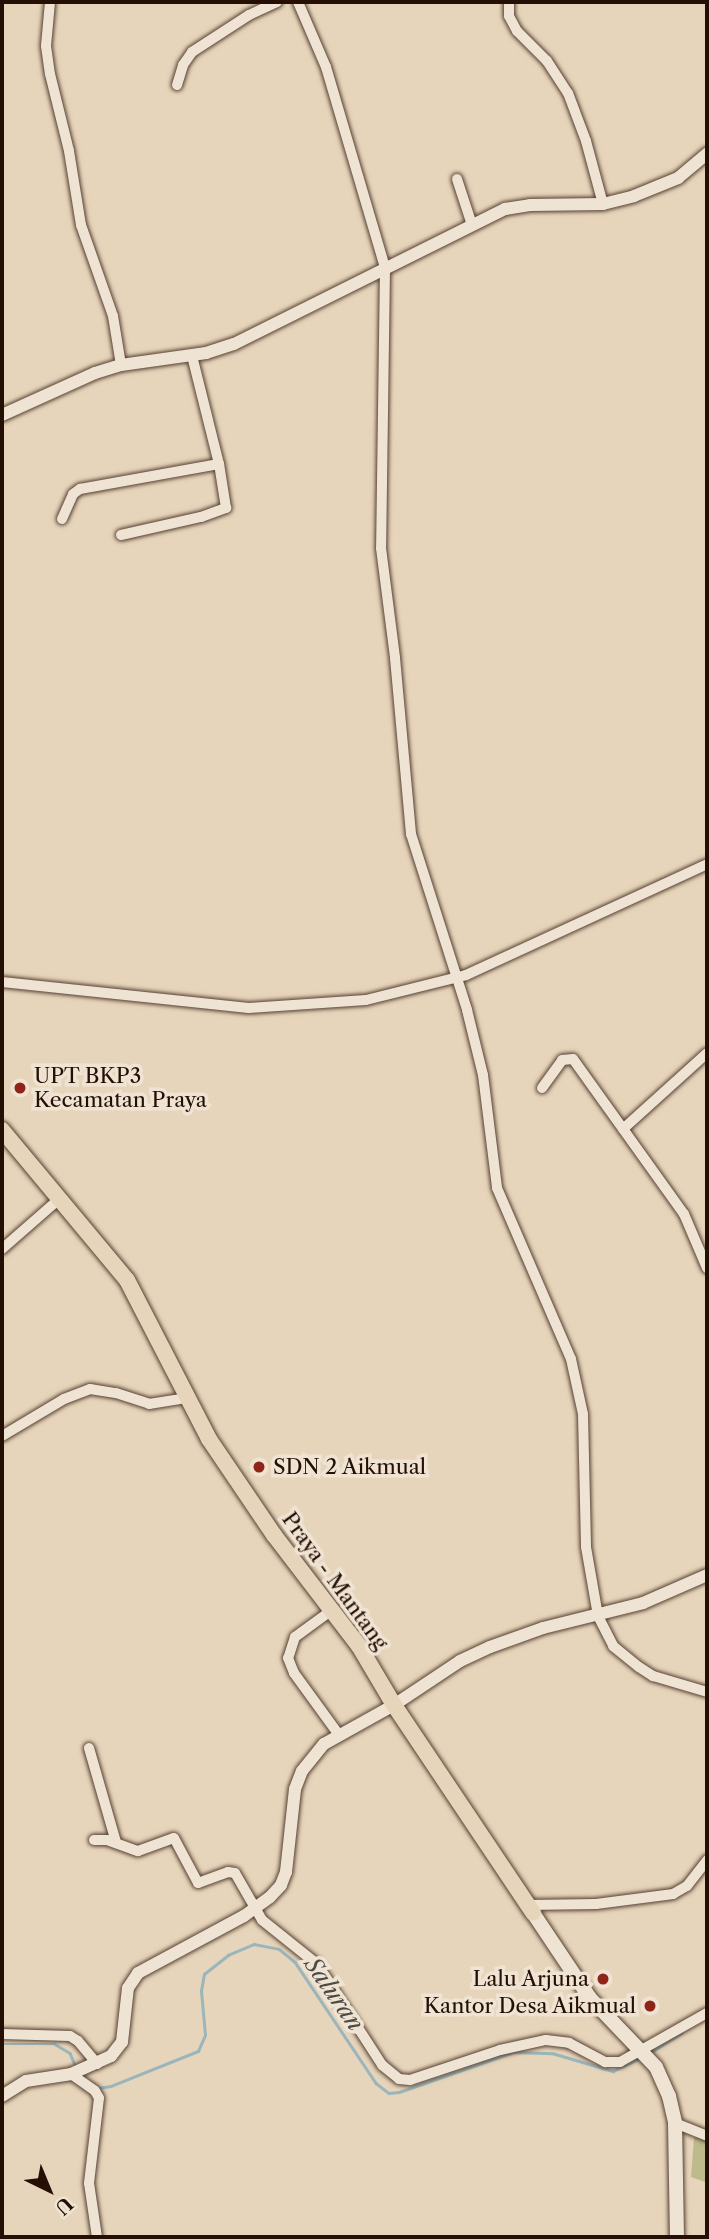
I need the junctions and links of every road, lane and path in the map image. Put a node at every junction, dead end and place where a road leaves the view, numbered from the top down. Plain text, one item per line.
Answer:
1 (50, 2) edge
2 (277, 2) edge
3 (299, 2) edge
4 (509, 2) edge
5 (177, 85) dead end
6 (707, 154) edge
7 (457, 179) dead end
8 (603, 204) junction
9 (472, 225) junction
10 (385, 268) junction
11 (192, 355) junction
12 (121, 365) junction
13 (2, 415) edge
14 (219, 464) junction
15 (62, 519) dead end
16 (121, 535) dead end
17 (707, 864) edge
18 (455, 978) junction
19 (2, 982) edge
20 (707, 1053) edge
21 (542, 1088) dead end
22 (623, 1129) junction
23 (2, 1130) edge
24 (58, 1200) junction
25 (2, 1249) edge
26 (707, 1268) edge
27 (188, 1398) junction
28 (2, 1436) edge
29 (707, 1575) edge
30 (332, 1610) junction
31 (598, 1616) junction
32 (707, 1692) edge
33 (394, 1705) junction
34 (339, 1735) junction
35 (89, 1748) dead end
36 (94, 1840) dead end
37 (116, 1842) junction
38 (707, 1860) edge
39 (254, 1909) junction
40 (534, 1915) junction
41 (707, 2013) edge
42 (2, 2034) edge
43 (642, 2051) junction
44 (82, 2070) junction
45 (2, 2096) edge
46 (675, 2123) junction
47 (707, 2136) edge
48 (97, 2237) edge
49 (677, 2237) edge

1 - 12 street
2 - 5 street
3 - 10 street
4 - 8 street
6 - 8 street
7 - 9 street
8 - 9 street
9 - 10 street
10 - 11 street
10 - 18 street
11 - 12 street
11 - 14 street
12 - 13 street
14 - 15 street
14 - 16 street
17 - 18 street
18 - 19 street
18 - 31 street
20 - 22 street
21 - 22 street
22 - 26 street
23 - 24 main road, Praya - Mantang
24 - 25 street
24 - 27 main road, Praya - Mantang
27 - 28 street
27 - 30 main road, Praya - Mantang
29 - 31 street
30 - 33 main road, Praya - Mantang
30 - 34 street
31 - 32 street
31 - 33 street
33 - 34 street
33 - 40 main road, Praya - Mantang
34 - 39 street
35 - 37 street
36 - 37 street
37 - 39 street
38 - 40 street
39 - 43 street
39 - 44 street
40 - 43 main road, Praya - Mantang
41 - 43 street
42 - 44 street
43 - 46 main road, Praya - Mantang
44 - 45 street
44 - 48 street
46 - 47 street
46 - 49 main road, Praya - Mantang

